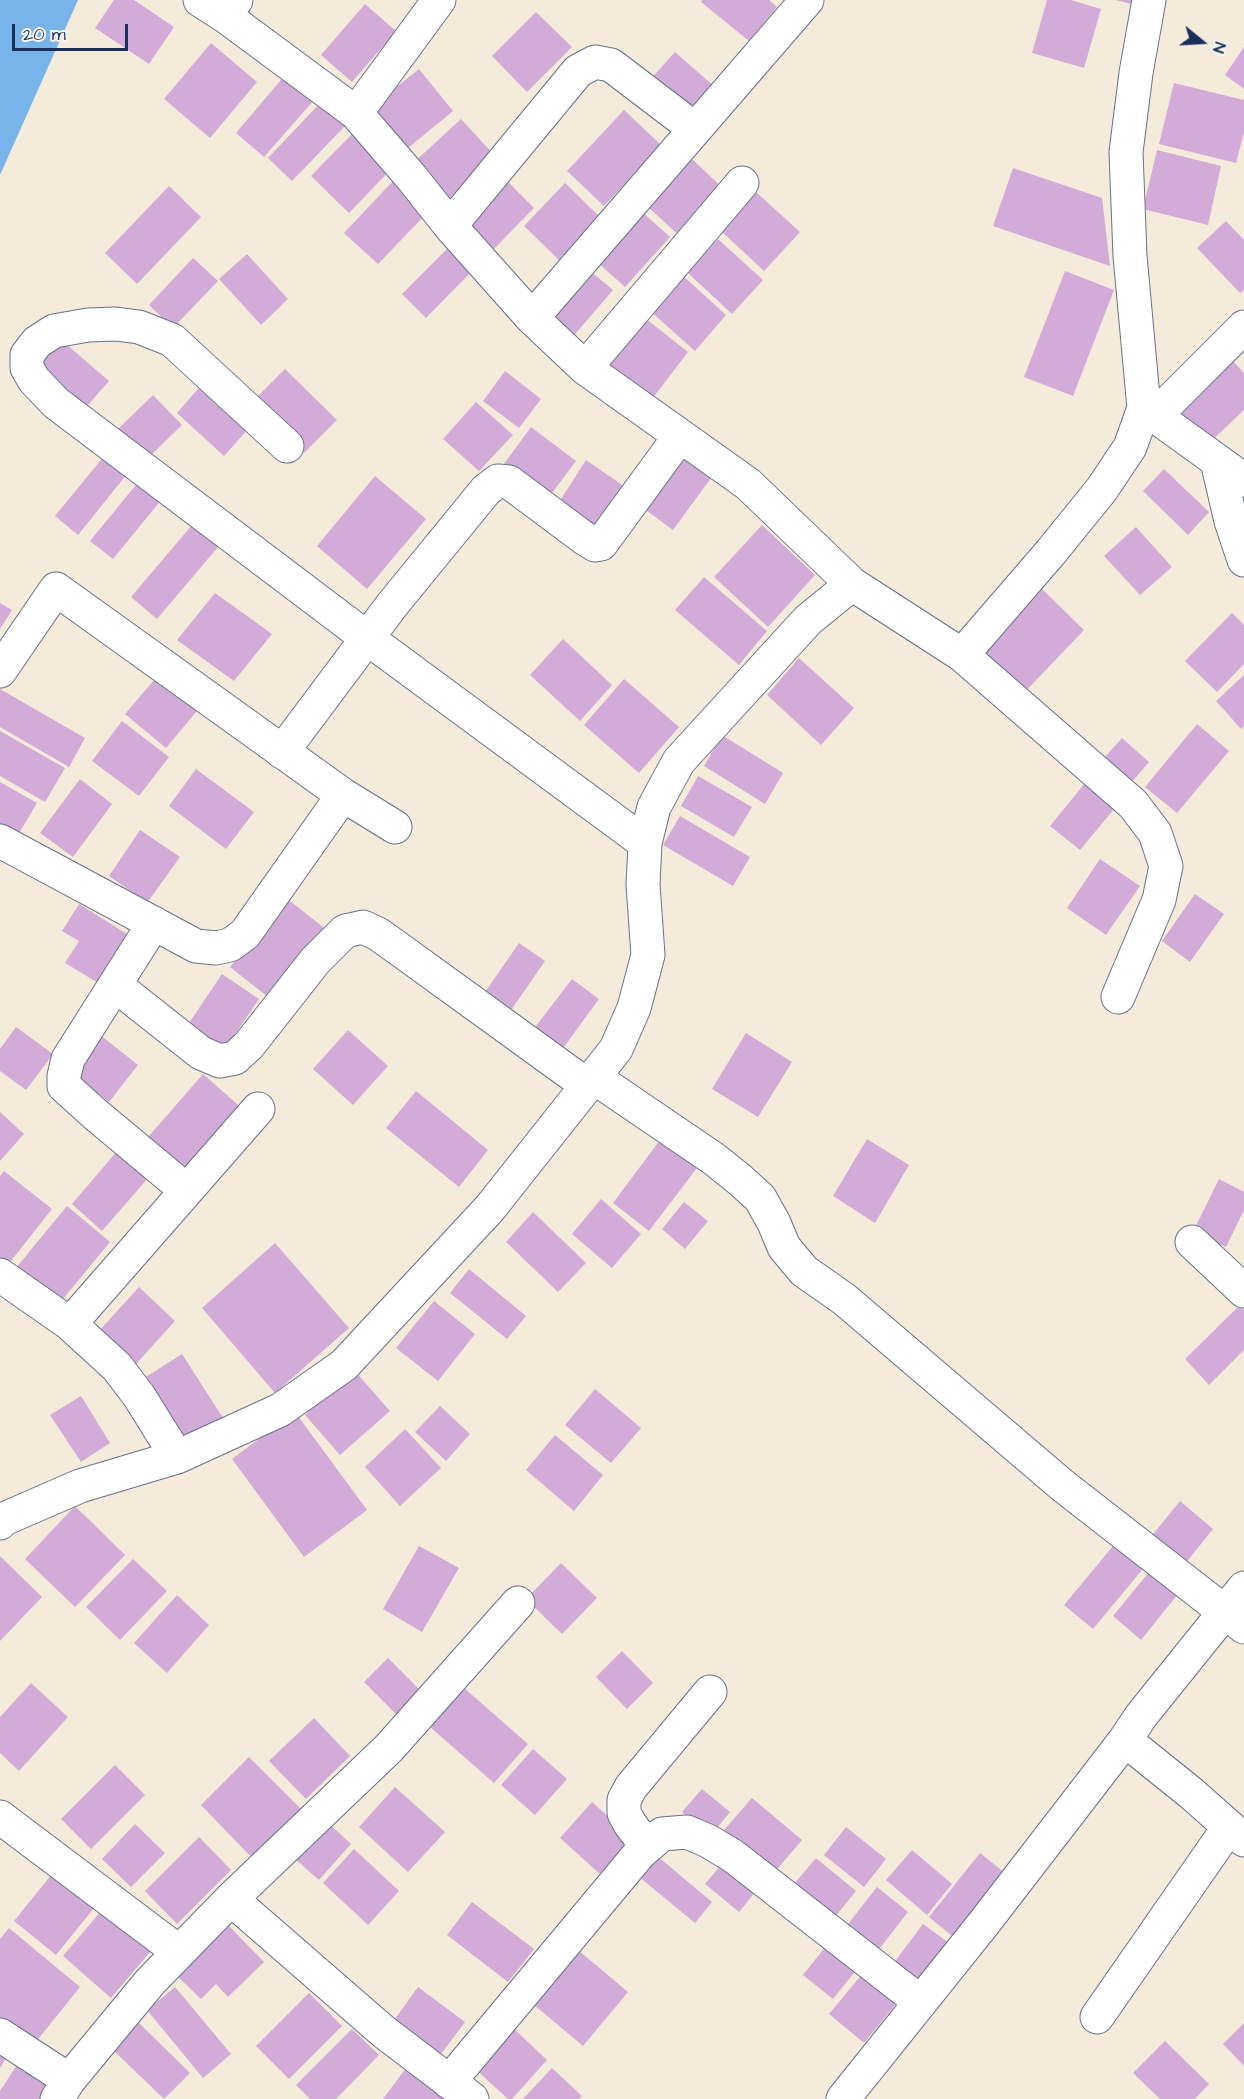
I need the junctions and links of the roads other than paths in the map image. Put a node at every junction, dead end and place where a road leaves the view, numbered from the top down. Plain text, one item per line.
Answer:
1 (439, 0) edge
2 (807, 0) edge
3 (1149, 0) edge
4 (220, 5) edge
5 (356, 113) junction
6 (695, 129) junction
7 (742, 183) dead end
8 (450, 226) junction
9 (532, 318) junction
10 (1244, 327) edge
11 (585, 368) junction
12 (1149, 412) junction
13 (680, 436) junction
14 (287, 446) dead end
15 (1217, 461) junction
16 (1244, 480) edge
17 (1244, 560) edge
18 (852, 584) junction
19 (367, 638) junction
20 (962, 655) junction
21 (0, 671) edge
22 (282, 752) junction
23 (343, 795) junction
24 (395, 827) dead end
25 (0, 841) edge
26 (645, 843) junction
27 (154, 923) junction
28 (115, 985) junction
29 (1118, 997) dead end
30 (591, 1082) junction
31 (258, 1109) dead end
32 (186, 1190) junction
33 (1192, 1242) dead end
34 (0, 1275) edge
35 (1244, 1291) edge
36 (70, 1324) junction
37 (177, 1457) junction
38 (0, 1523) edge
39 (518, 1603) dead end
40 (1237, 1608) edge
41 (710, 1692) dead end
42 (1125, 1740) junction
43 (0, 1817) edge
44 (1236, 1833) edge
45 (647, 1847) junction
46 (231, 1899) junction
47 (179, 1952) junction
48 (919, 2001) junction
49 (1097, 2017) dead end
50 (0, 2035) edge
51 (63, 2089) edge
52 (461, 2090) edge
53 (843, 2099) edge

1 - 5 street
2 - 6 street
3 - 12 street
4 - 5 street
5 - 8 street
6 - 8 street
6 - 9 street
7 - 11 street
8 - 9 street
9 - 11 street
10 - 12 street
11 - 13 street
12 - 15 street
12 - 20 street
13 - 18 street
13 - 19 street
14 - 19 street
15 - 16 street
15 - 17 street
18 - 20 street
18 - 26 street
19 - 22 street
19 - 26 street
20 - 29 street
21 - 22 street
22 - 23 street
23 - 24 street
23 - 27 street
25 - 27 street
26 - 30 street
27 - 28 street
28 - 30 street
28 - 32 street
30 - 37 street
30 - 40 street
31 - 32 street
32 - 36 street
33 - 35 street
34 - 36 street
36 - 37 street
37 - 38 street
39 - 46 street
40 - 42 street
41 - 45 street
42 - 44 street
42 - 48 street
43 - 47 street
44 - 49 street
45 - 48 street
45 - 52 street
46 - 47 street
46 - 52 street
47 - 51 street
48 - 53 street
50 - 51 street

